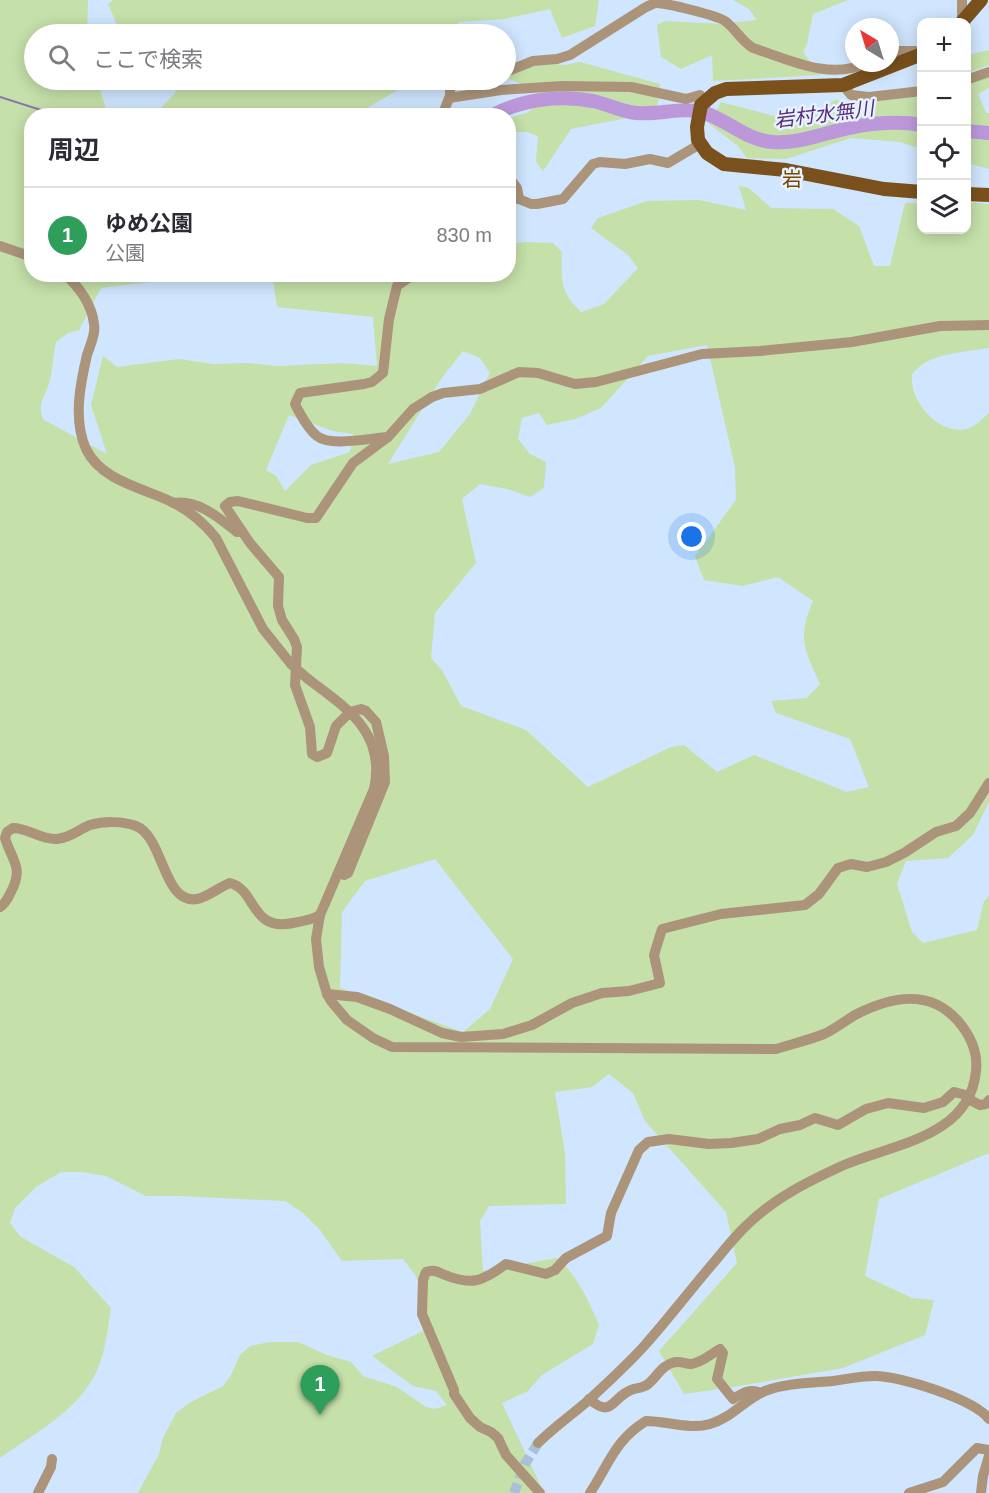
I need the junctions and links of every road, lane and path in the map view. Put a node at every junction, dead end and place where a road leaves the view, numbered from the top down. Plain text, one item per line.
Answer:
1 (962, 0) edge
2 (981, 0) edge
3 (688, 5) edge
4 (962, 18) edge
5 (965, 18) edge
6 (899, 51) edge
7 (917, 53) edge
8 (917, 55) edge
9 (516, 68) edge
10 (845, 71) edge
11 (989, 72) edge
12 (971, 78) edge
13 (843, 85) junction
14 (516, 89) edge
15 (450, 90) edge
16 (507, 90) edge
17 (917, 91) edge
18 (450, 98) junction
19 (703, 103) junction
20 (446, 108) edge
21 (700, 144) junction
22 (917, 192) edge
23 (971, 194) edge
24 (989, 195) edge
25 (516, 199) edge
26 (0, 246) edge
27 (24, 254) edge
28 (71, 282) edge
29 (403, 282) edge
30 (989, 325) edge
31 (388, 437) junction
32 (173, 503) junction
33 (242, 531) junction
34 (350, 712) junction
35 (989, 783) edge
36 (0, 907) edge
37 (320, 915) junction
38 (327, 994) junction
39 (969, 1098) junction
40 (989, 1100) edge
41 (761, 1393) junction
42 (589, 1400) junction
43 (989, 1419) edge
44 (538, 1443) tunnel mouth
45 (989, 1450) edge
46 (989, 1456) edge
47 (52, 1459) dead end
48 (38, 1493) edge
49 (540, 1493) edge
50 (590, 1493) edge
51 (909, 1493) edge
52 (981, 1493) edge

1 - 4 street
2 - 5 main road
3 - 9 street
3 - 10 street
6 - 7 street
8 - 13 main road
11 - 12 street
13 - 17 street
13 - 19 main road
14 - 19 street
15 - 18 street
16 - 18 street
18 - 20 street
19 - 21 main road
21 - 22 main road
21 - 25 street
23 - 24 main road
26 - 27 street
28 - 32 street
29 - 31 street
30 - 31 street
31 - 33 street
32 - 33 street
32 - 34 street, bridge
33 - 34 street
34 - 37 street
35 - 38 street
36 - 37 street
37 - 38 street
38 - 39 street
39 - 40 street
39 - 42 street
39 - 49 street
41 - 42 street
41 - 43 street
41 - 50 street
42 - 44 street
45 - 51 street
46 - 52 street
47 - 48 street

